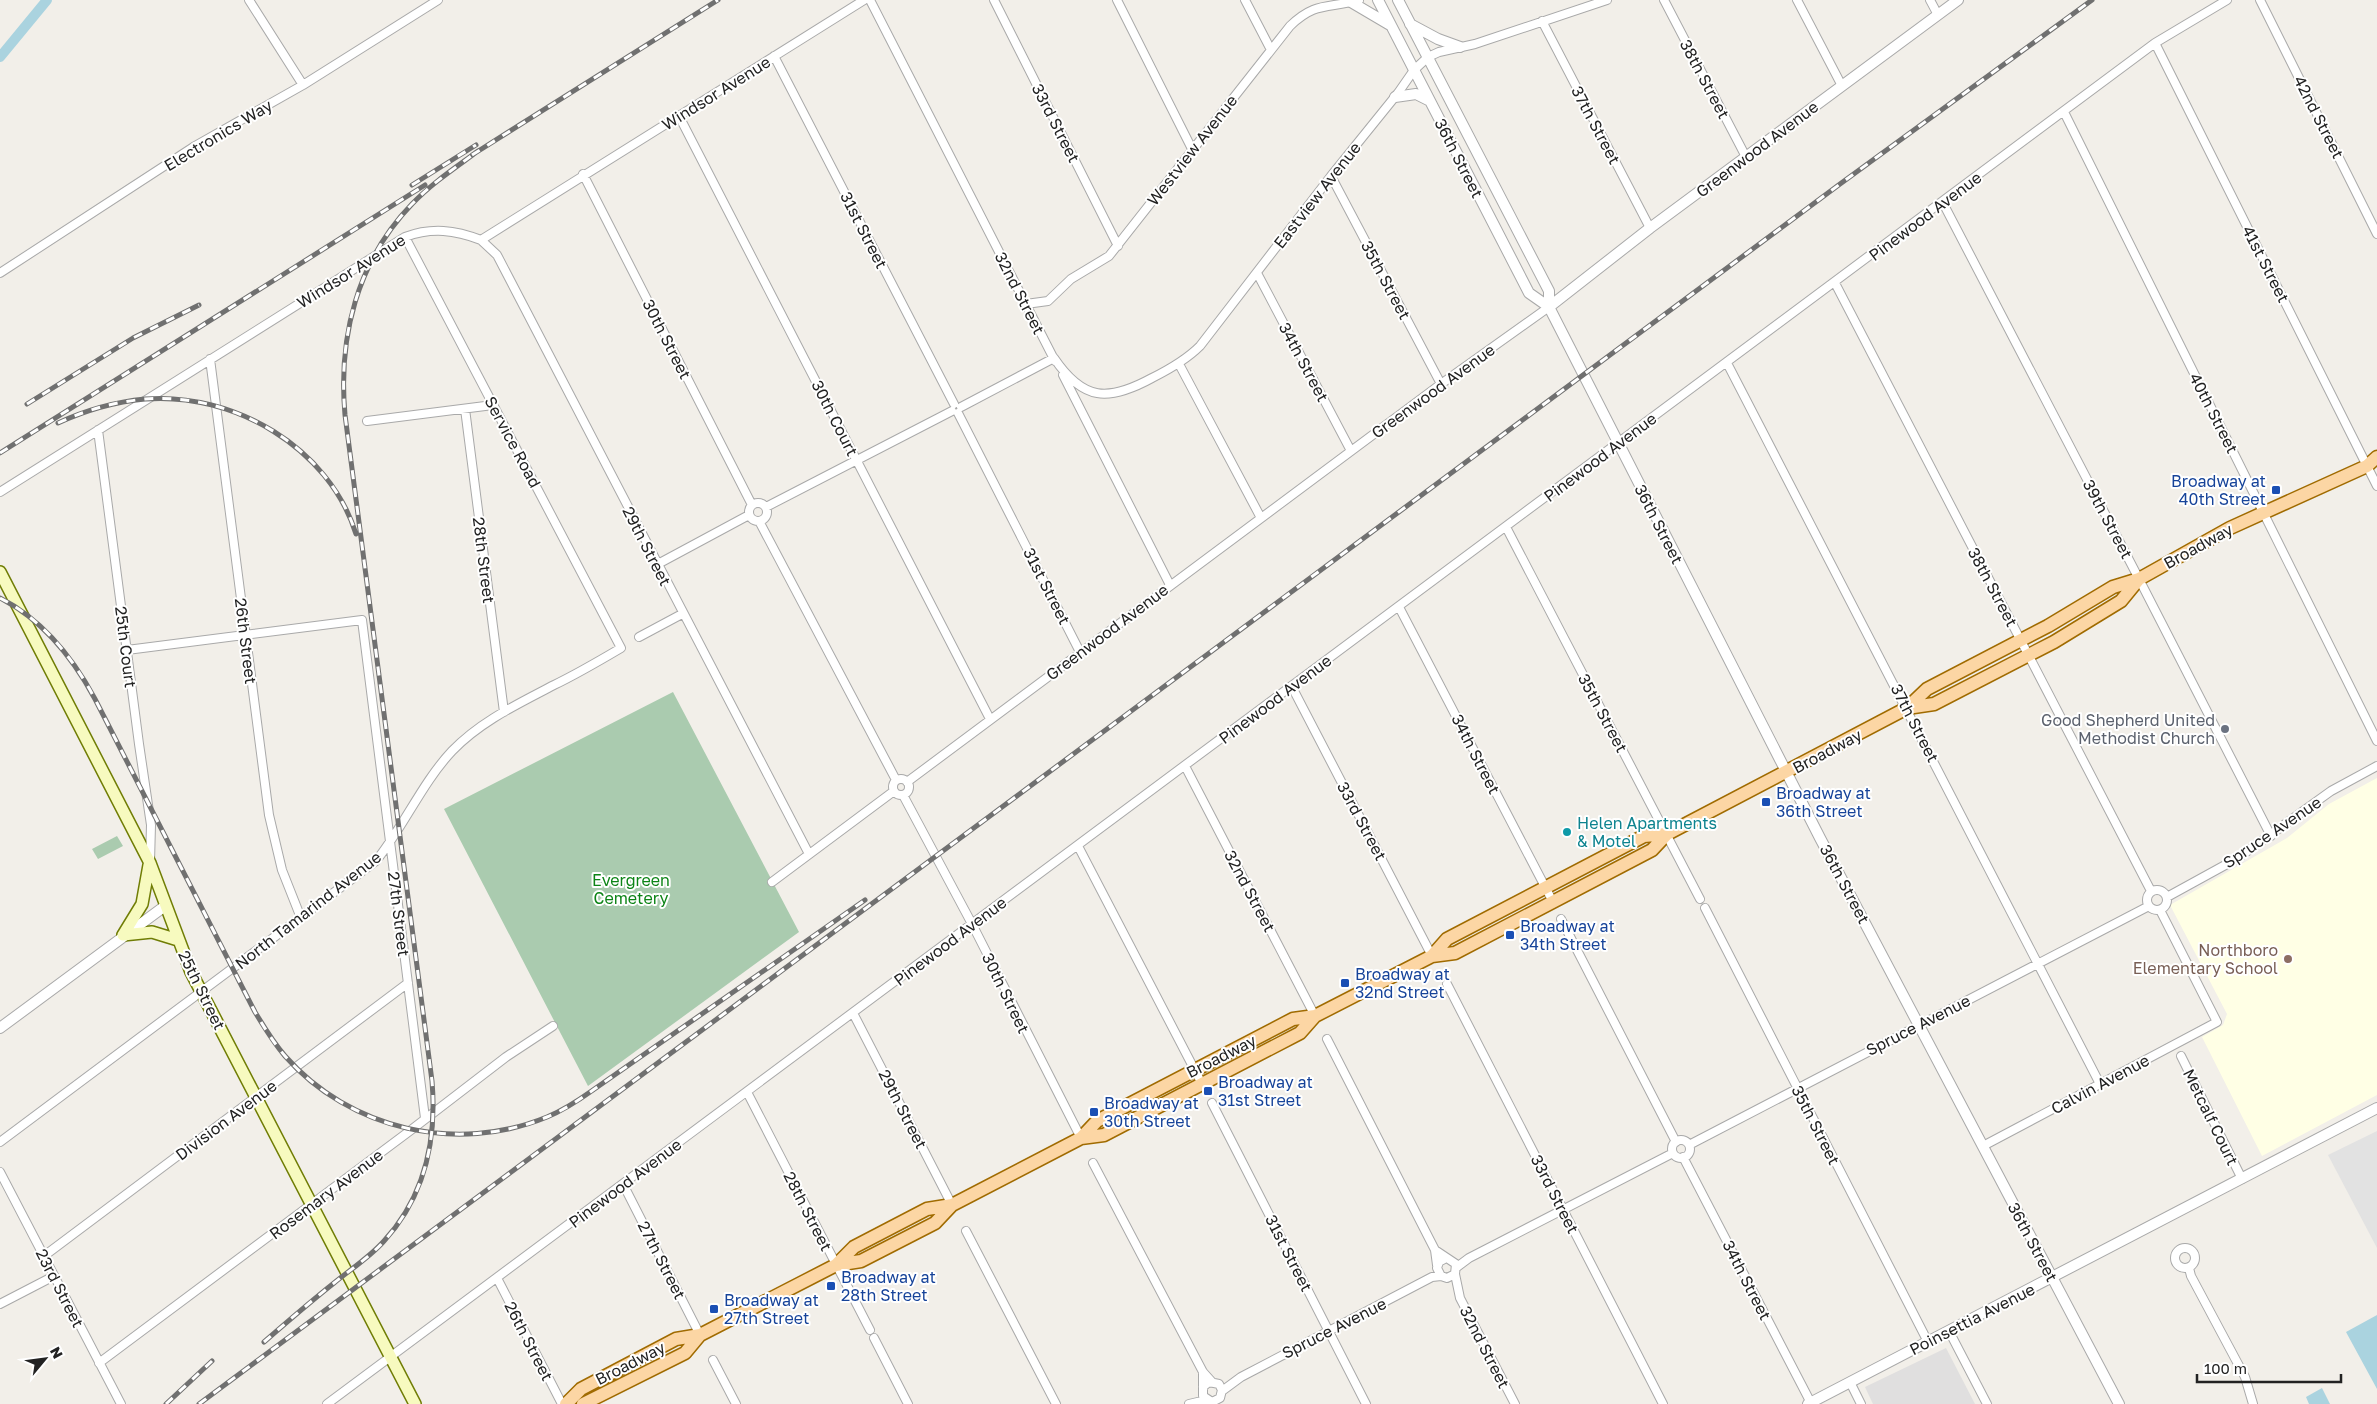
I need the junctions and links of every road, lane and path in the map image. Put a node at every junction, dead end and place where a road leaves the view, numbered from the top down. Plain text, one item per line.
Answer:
1 (249, 0) edge
2 (438, 0) edge
3 (864, 0) edge
4 (870, 0) edge
5 (994, 0) edge
6 (1117, 0) edge
7 (1245, 0) edge
8 (1378, 0) edge
9 (1398, 0) edge
10 (1606, 0) edge
11 (1664, 0) edge
12 (1797, 0) edge
13 (1930, 0) edge
14 (1958, 0) edge
15 (2227, 0) edge
16 (2260, 0) edge
17 (1355, 1) edge
18 (1938, 15) junction
19 (1542, 22) junction
20 (1410, 24) junction
21 (1390, 25) junction
22 (2156, 43) junction
23 (1460, 47) junction
24 (1271, 50) junction
25 (774, 56) junction
26 (1428, 57) junction
27 (1414, 70) junction
28 (303, 85) junction
29 (1842, 86) junction
30 (1395, 97) junction
31 (1430, 101) junction
32 (2064, 112) junction
33 (679, 116) junction
34 (1192, 149) junction
35 (1746, 157) junction
36 (583, 174) junction
37 (1331, 176) junction
38 (1943, 202) junction
39 (1650, 228) junction
40 (2377, 234) edge
41 (405, 237) junction
42 (481, 240) junction
43 (1118, 246) junction
44 (0, 273) edge
45 (1257, 273) junction
46 (1835, 283) junction
47 (1026, 304) junction
48 (1549, 307) junction
49 (1054, 358) junction
50 (210, 359) junction
51 (1727, 363) junction
52 (1179, 364) junction
53 (1441, 384) junction
54 (493, 405) junction
55 (465, 409) junction
56 (956, 409) junction
57 (367, 421) dead end
58 (98, 430) junction
59 (1619, 444) junction
60 (1350, 451) junction
61 (2377, 457) edge
62 (856, 460) junction
63 (2372, 466) edge
64 (2377, 486) edge
65 (0, 492) edge
66 (752, 504) junction
67 (766, 507) junction
68 (2263, 512) junction
69 (749, 515) junction
70 (1260, 518) junction
71 (759, 521) junction
72 (1506, 527) junction
73 (656, 565) junction
74 (0, 572) edge
75 (2139, 579) junction
76 (1170, 585) junction
77 (1399, 607) junction
78 (682, 614) junction
79 (246, 635) junction
80 (639, 637) dead end
81 (2021, 640) junction
82 (620, 648) joint
83 (126, 650) junction
84 (1080, 652) junction
85 (2029, 655) junction
86 (1292, 687) junction
87 (1907, 708) junction
88 (504, 712) junction
89 (990, 719) junction
90 (2377, 741) edge
91 (1185, 766) junction
92 (2377, 766) edge
93 (1787, 772) junction
94 (896, 780) junction
95 (907, 782) junction
96 (894, 791) junction
97 (903, 795) junction
98 (1667, 834) junction
99 (2271, 836) junction
100 (390, 843) junction
101 (1078, 846) junction
102 (809, 854) junction
103 (150, 863) junction
104 (772, 882) dead end
105 (1545, 888) junction
106 (2151, 891) junction
107 (2167, 897) junction
108 (1700, 899) dead end
109 (1553, 902) junction
110 (165, 906) junction
111 (2149, 906) junction
112 (1705, 908) dead end
113 (2160, 910) junction
114 (301, 918) junction
115 (1562, 919) dead end
116 (972, 924) junction
117 (123, 935) junction
118 (178, 940) junction
119 (1432, 956) junction
120 (2037, 963) junction
121 (408, 983) junction
122 (1447, 984) dead end
123 (202, 992) junction
124 (853, 1013) junction
125 (1316, 1016) junction
126 (1919, 1024) junction
127 (553, 1026) dead end
128 (0, 1028) edge
129 (1327, 1039) dead end
130 (2181, 1056) dead end
131 (1195, 1070) junction
132 (1202, 1084) junction
133 (2100, 1084) junction
134 (1796, 1088) junction
135 (747, 1092) junction
136 (256, 1098) junction
137 (1212, 1102) dead end
138 (2377, 1108) edge
139 (424, 1118) junction
140 (1081, 1138) junction
141 (0, 1142) edge
142 (1676, 1142) junction
143 (1689, 1145) junction
144 (1983, 1146) junction
145 (1673, 1153) junction
146 (1683, 1157) junction
147 (1094, 1163) dead end
148 (0, 1172) edge
149 (2242, 1179) junction
150 (623, 1184) junction
151 (312, 1205) junction
152 (952, 1205) junction
153 (1562, 1209) junction
154 (966, 1231) dead end
155 (1435, 1250) junction
156 (44, 1256) junction
157 (1446, 1258) junction
158 (836, 1265) junction
159 (1437, 1267) junction
160 (1455, 1268) junction
161 (2189, 1268) dead end
162 (54, 1276) junction
163 (1432, 1277) junction
164 (1444, 1277) junction
165 (496, 1278) junction
166 (2052, 1278) junction
167 (1457, 1290) junction
168 (0, 1304) edge
169 (870, 1330) dead end
170 (1329, 1331) junction
171 (1949, 1331) junction
172 (700, 1335) junction
173 (874, 1338) dead end
174 (1928, 1342) junction
175 (390, 1357) junction
176 (713, 1360) dead end
177 (99, 1363) junction
178 (1204, 1372) junction
179 (1237, 1379) junction
180 (1215, 1382) junction
181 (1850, 1382) junction
182 (1208, 1397) edge
183 (1222, 1397) edge
184 (1810, 1403) edge
185 (121, 1404) edge
186 (327, 1404) edge
187 (414, 1404) edge
188 (562, 1404) edge
189 (566, 1404) edge
190 (583, 1404) edge
191 (736, 1404) edge
192 (908, 1404) edge
193 (1056, 1404) edge
194 (1189, 1404) edge
195 (1366, 1404) edge
196 (1515, 1404) edge
197 (1663, 1404) edge
198 (1861, 1404) edge
199 (1987, 1404) edge
200 (2119, 1404) edge
201 (2253, 1404) edge

1 - 28 street
2 - 28 street, Electronics Way
3 - 25 street, Windsor Avenue
4 - 47 street, 32nd Street
5 - 43 street, 33rd Street
6 - 34 street
7 - 24 street
8 - 21 street, 36th Street
9 - 20 street, 36th Street
10 - 19 street, Eastview Avenue
11 - 35 street, 38th Street
12 - 29 street
13 - 18 street
14 - 18 street, Greenwood Avenue
15 - 22 street, Pinewood Avenue
16 - 40 street, 42nd Street
17 - 21 street
17 - 24 street, Westview Avenue
18 - 29 street, Greenwood Avenue
19 - 23 street, Eastview Avenue
19 - 39 street, 37th Street
20 - 23 street
20 - 26 street, 36th Street
21 - 27 street, 36th Street
22 - 32 street, Pinewood Avenue
22 - 63 street, 41st Street
23 - 26 street, Eastview Avenue
24 - 34 street, Westview Avenue
25 - 33 street, Windsor Avenue
25 - 56 street, 31st Street
26 - 27 street, Eastview Avenue
26 - 48 street, 36th Street
27 - 30 street, Eastview Avenue
27 - 31 street, 36th Street
28 - 44 street, Electronics Way
29 - 35 street, Greenwood Avenue
30 - 31 street
30 - 37 street, Eastview Avenue
31 - 48 street, 36th Street
32 - 38 street, Pinewood Avenue
32 - 68 street, 40th Street
33 - 36 street, Windsor Avenue
33 - 62 street, 30th Court
34 - 43 street, Westview Avenue
35 - 39 street, Greenwood Avenue
36 - 42 street, Windsor Avenue
36 - 66 street, 30th Street
37 - 45 street, Eastview Avenue
37 - 53 street, 35th Street
38 - 46 street, Pinewood Avenue
38 - 75 street, 39th Street
39 - 48 street, Greenwood Avenue
41 - 42 street, Windsor Avenue
41 - 50 street, Windsor Avenue
41 - 54 street, Service Road
42 - 73 street, 29th Street
43 - 47 street, Westview Avenue
45 - 52 street, Eastview Avenue
45 - 60 street, 34th Street
46 - 51 street, Pinewood Avenue
46 - 81 street, 38th Street
47 - 49 street, 32nd Street
48 - 53 street, Greenwood Avenue
48 - 59 street, 36th Street
49 - 52 street, Eastview Avenue
49 - 56 street
49 - 76 street, 32nd Street
50 - 58 street, Windsor Avenue
50 - 79 street, 26th Street
51 - 59 street, Pinewood Avenue
51 - 87 street, 37th Street
52 - 70 street
53 - 60 street, Greenwood Avenue
54 - 55 street
54 - 82 street, Service Road
55 - 57 street
55 - 88 street, 28th Street
56 - 62 street
56 - 84 street, 31st Street
58 - 65 street, Windsor Avenue
58 - 83 street, 25th Court
59 - 72 street, Pinewood Avenue
59 - 93 street, 36th Street
60 - 70 street, Greenwood Avenue
61 - 63 main road, Broadway
62 - 67 street
62 - 89 street, 30th Court
63 - 64 street, 41st Street
63 - 68 main road, Broadway
66 - 67 street
66 - 69 street
67 - 71 street
68 - 75 main road, Broadway
68 - 90 street, 40th Street
69 - 71 street
69 - 73 street
70 - 76 street, Greenwood Avenue
71 - 94 street
72 - 77 street, Pinewood Avenue
72 - 98 street, 35th Street
73 - 78 street, 29th Street
74 - 103 main road, 25th Street
75 - 81 main road, Broadway
75 - 85 main road, Broadway
75 - 99 street, 39th Street
76 - 84 street, Greenwood Avenue
77 - 86 street, Pinewood Avenue
77 - 105 street, 34th Street
78 - 80 street
78 - 102 street, 29th Street
79 - 83 street
79 - 100 street, 27th Street
79 - 114 street, 26th Street
81 - 85 street, 38th Street
81 - 87 main road, Broadway
82 - 88 street, North Tamarind Avenue
83 - 103 street, 25th Court
84 - 89 street, Greenwood Avenue
85 - 87 main road, Broadway
85 - 106 street, 38th Street
86 - 91 street, Pinewood Avenue
86 - 119 street, 33rd Street
87 - 93 main road, Broadway
87 - 120 street, 37th Street
88 - 100 street, North Tamarind Avenue
89 - 95 street, Greenwood Avenue
91 - 101 street, Pinewood Avenue
91 - 125 street, 32nd Street
92 - 99 street, Spruce Avenue
93 - 98 main road, Broadway
93 - 126 street, 36th Street
94 - 95 street
94 - 96 street
95 - 97 street
96 - 97 street
96 - 102 street
97 - 116 street, 30th Street
98 - 105 main road, Broadway
98 - 108 street, 35th Street
98 - 109 main road, Broadway
99 - 107 street, Spruce Avenue
100 - 114 street, North Tamarind Avenue
100 - 121 street, 27th Street
101 - 116 street, Pinewood Avenue
101 - 131 street
102 - 104 street
103 - 110 main road, 25th Street
103 - 117 main road
105 - 109 street, 34th Street
105 - 119 main road, Broadway
106 - 107 street
106 - 111 street
107 - 113 street
109 - 119 main road, Broadway
110 - 117 street
110 - 118 main road, 25th Street
111 - 113 street
111 - 120 street, Spruce Avenue
112 - 134 street, 35th Street
113 - 133 street, Calvin Avenue
114 - 123 street, North Tamarind Avenue
115 - 142 street
116 - 124 street, Pinewood Avenue
116 - 140 street, 30th Street
117 - 118 main road
117 - 128 street
118 - 123 main road, 25th Street
119 - 125 main road, Broadway
120 - 126 street, Spruce Avenue
120 - 133 street, 37th Street
121 - 136 street, Division Avenue
121 - 139 street, 27th Street
122 - 153 street, 33rd Street
123 - 136 main road, 25th Street
123 - 141 street, North Tamarind Avenue
124 - 135 street, Pinewood Avenue
124 - 152 street, 29th Street
125 - 131 main road, Broadway
125 - 132 main road, Broadway
126 - 134 street, Spruce Avenue
126 - 144 street, 36th Street
127 - 139 street, Rosemary Avenue
129 - 155 street
130 - 149 street, Metcalf Court
131 - 132 street
131 - 140 main road, Broadway
132 - 140 main road, Broadway
133 - 144 street, Calvin Avenue
134 - 143 street, Spruce Avenue
134 - 174 street, 35th Street
135 - 150 street, Pinewood Avenue
135 - 158 street, 28th Street
136 - 151 main road, 25th Street
136 - 156 street, Division Avenue
137 - 170 street, 31st Street
138 - 149 street, Poinsettia Avenue
139 - 151 street, Rosemary Avenue
140 - 152 main road, Broadway
142 - 143 street
142 - 145 street
143 - 146 street
144 - 166 street, 36th Street
145 - 146 street
145 - 153 street
146 - 184 street, 34th Street
147 - 178 street
148 - 156 street, 23rd Street
149 - 166 street, Poinsettia Avenue
150 - 165 street, Pinewood Avenue
150 - 172 street, 27th Street
151 - 175 main road, 25th Street
151 - 177 street, Rosemary Avenue
152 - 158 main road, Broadway
153 - 160 street
153 - 197 street, 33rd Street
154 - 193 street
155 - 157 street
155 - 159 street
156 - 162 street, 23rd Street
157 - 159 street
157 - 160 street
158 - 169 street, 28th Street
158 - 172 main road, Broadway
159 - 163 street
159 - 164 street, 32nd Street
160 - 164 street
160 - 167 street, 32nd Street
161 - 201 street
162 - 168 street
162 - 177 street, 23rd Street
163 - 164 street, Spruce Avenue
163 - 170 street, Spruce Avenue
164 - 167 street, 32nd Street
165 - 175 street, Pinewood Avenue
165 - 188 street, 26th Street
166 - 171 street, Poinsettia Avenue
166 - 200 street, 36th Street
167 - 196 street, 32nd Street
170 - 179 street, Spruce Avenue
170 - 195 street, 31st Street
171 - 174 street, Poinsettia Avenue
171 - 199 street
172 - 189 main road, Broadway
172 - 190 main road, Broadway
173 - 192 street
174 - 181 street, Poinsettia Avenue
175 - 186 street, Pinewood Avenue
175 - 187 main road, 25th Street
176 - 191 street
177 - 185 street, 23rd Street
178 - 180 street
178 - 182 street
179 - 180 street, Spruce Avenue
179 - 183 street, Spruce Avenue
180 - 182 street, Spruce Avenue
180 - 183 street
181 - 184 street, Poinsettia Avenue
181 - 198 street
182 - 183 street, Spruce Avenue
182 - 194 street

